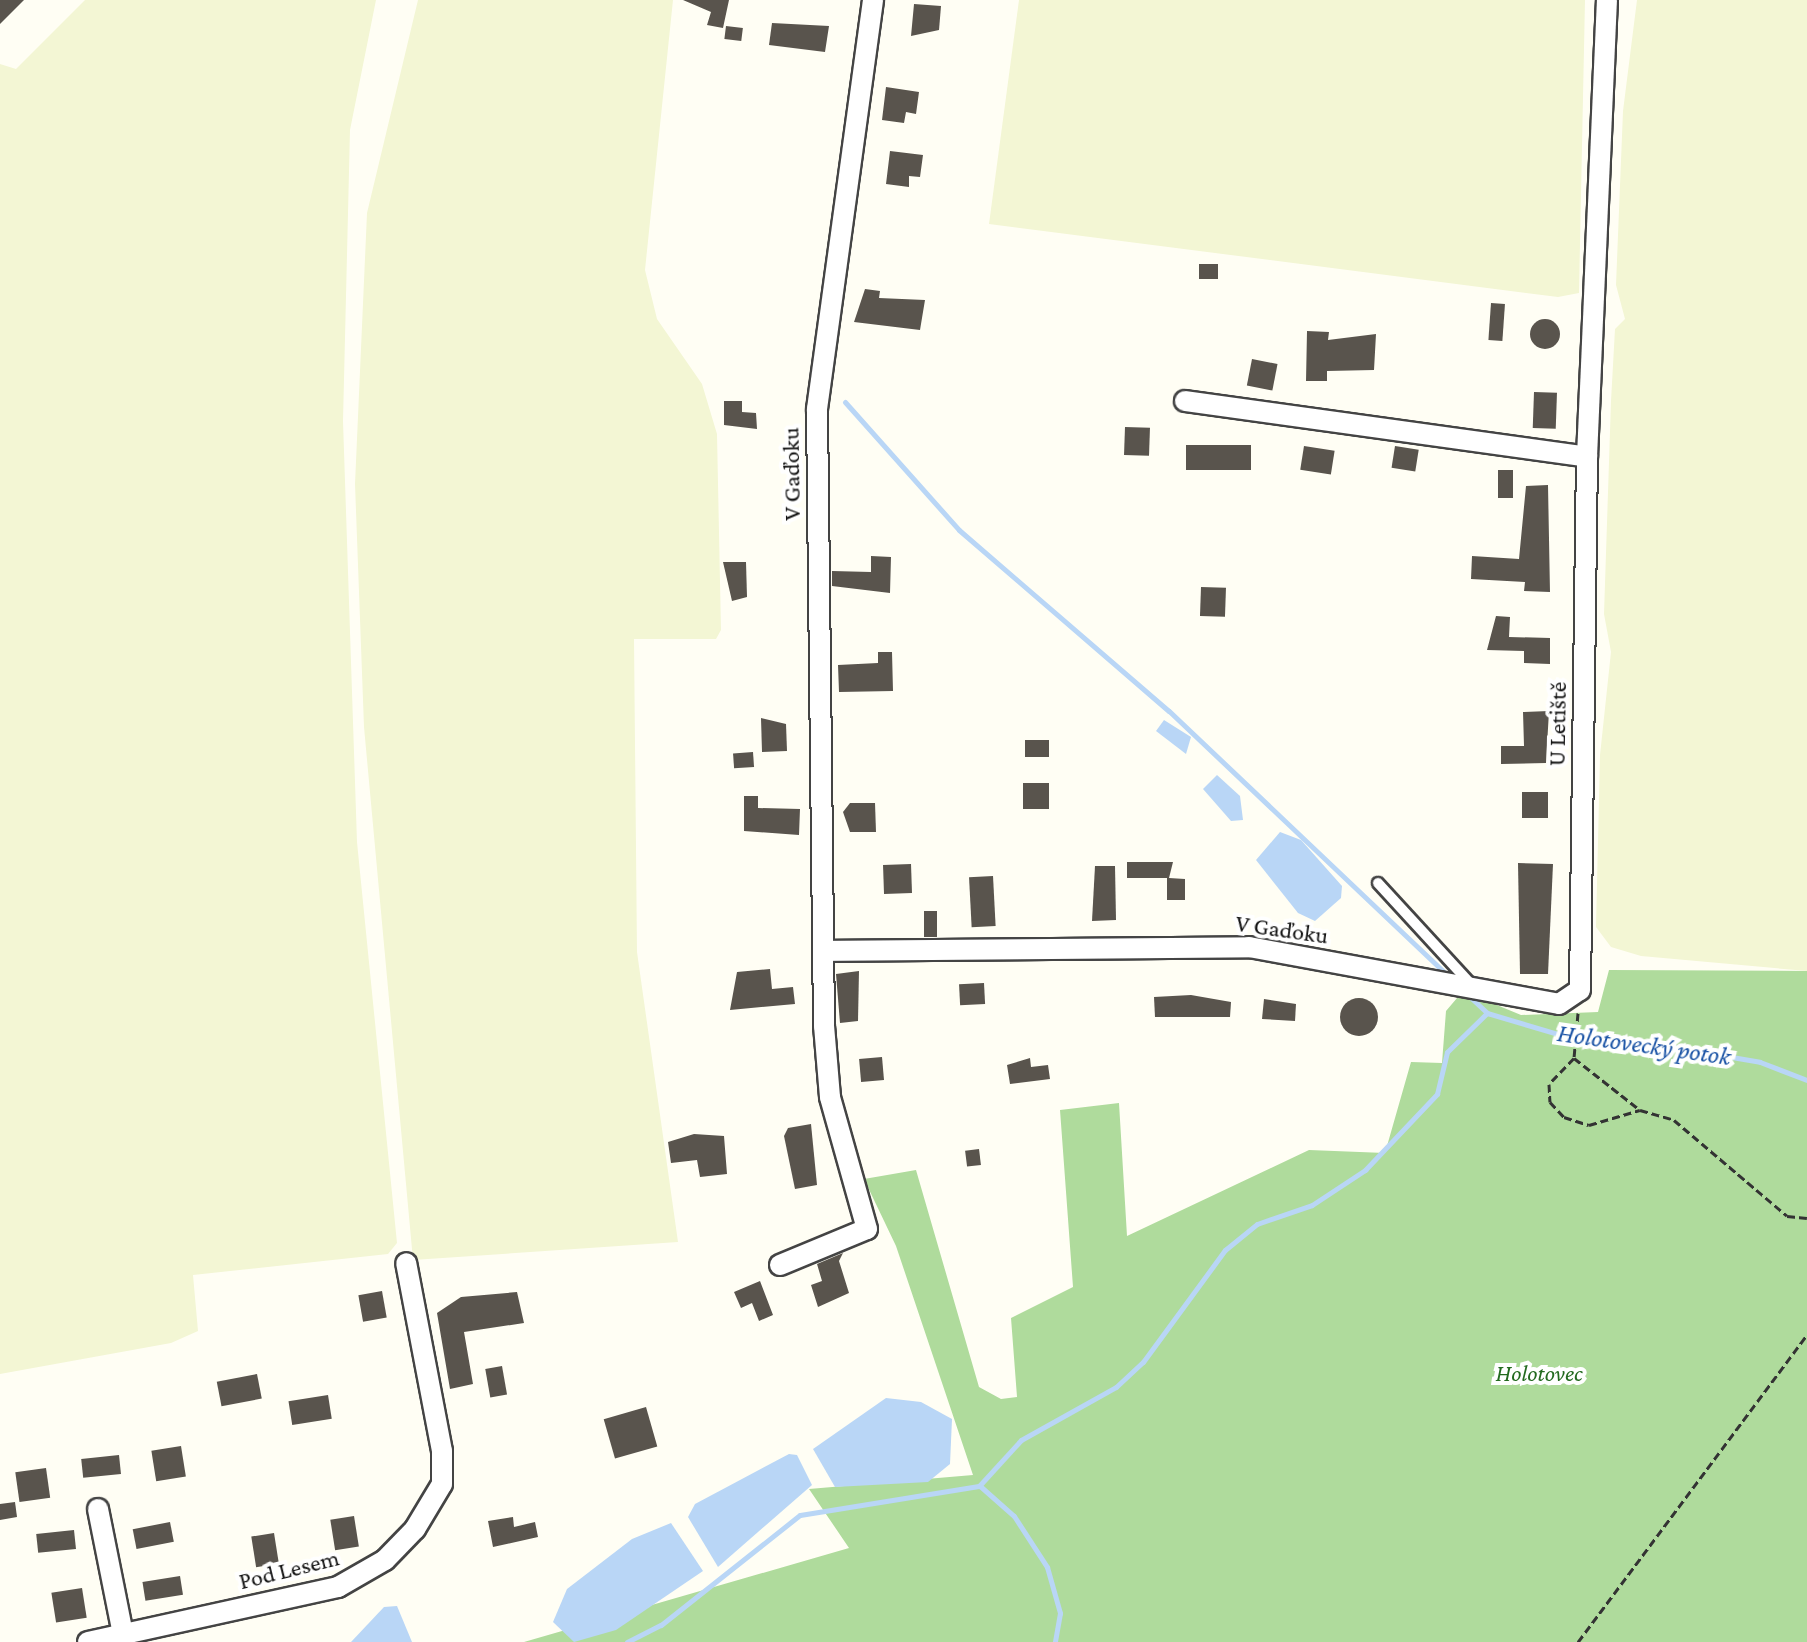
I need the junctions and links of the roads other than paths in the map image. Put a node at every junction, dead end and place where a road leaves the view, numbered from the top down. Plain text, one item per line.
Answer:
1 (873, 0) edge
2 (1607, 0) edge
3 (1185, 401) dead end
4 (1587, 457) junction
5 (1378, 883) dead end
6 (824, 951) junction
7 (1471, 984) junction
8 (1580, 990) joint
9 (406, 1263) dead end
10 (780, 1265) dead end
11 (98, 1509) dead end
12 (123, 1634) junction
13 (88, 1642) edge

1 - 6 street, V Gaďoku
2 - 4 street, U Letiště
3 - 4 street
4 - 8 street, U Letiště
5 - 7 lane
6 - 7 street, V Gaďoku
6 - 10 street, V Gaďoku
7 - 8 street, V Gaďoku
9 - 12 street, Pod Lesem
11 - 12 street
12 - 13 street, Pod Lesem

